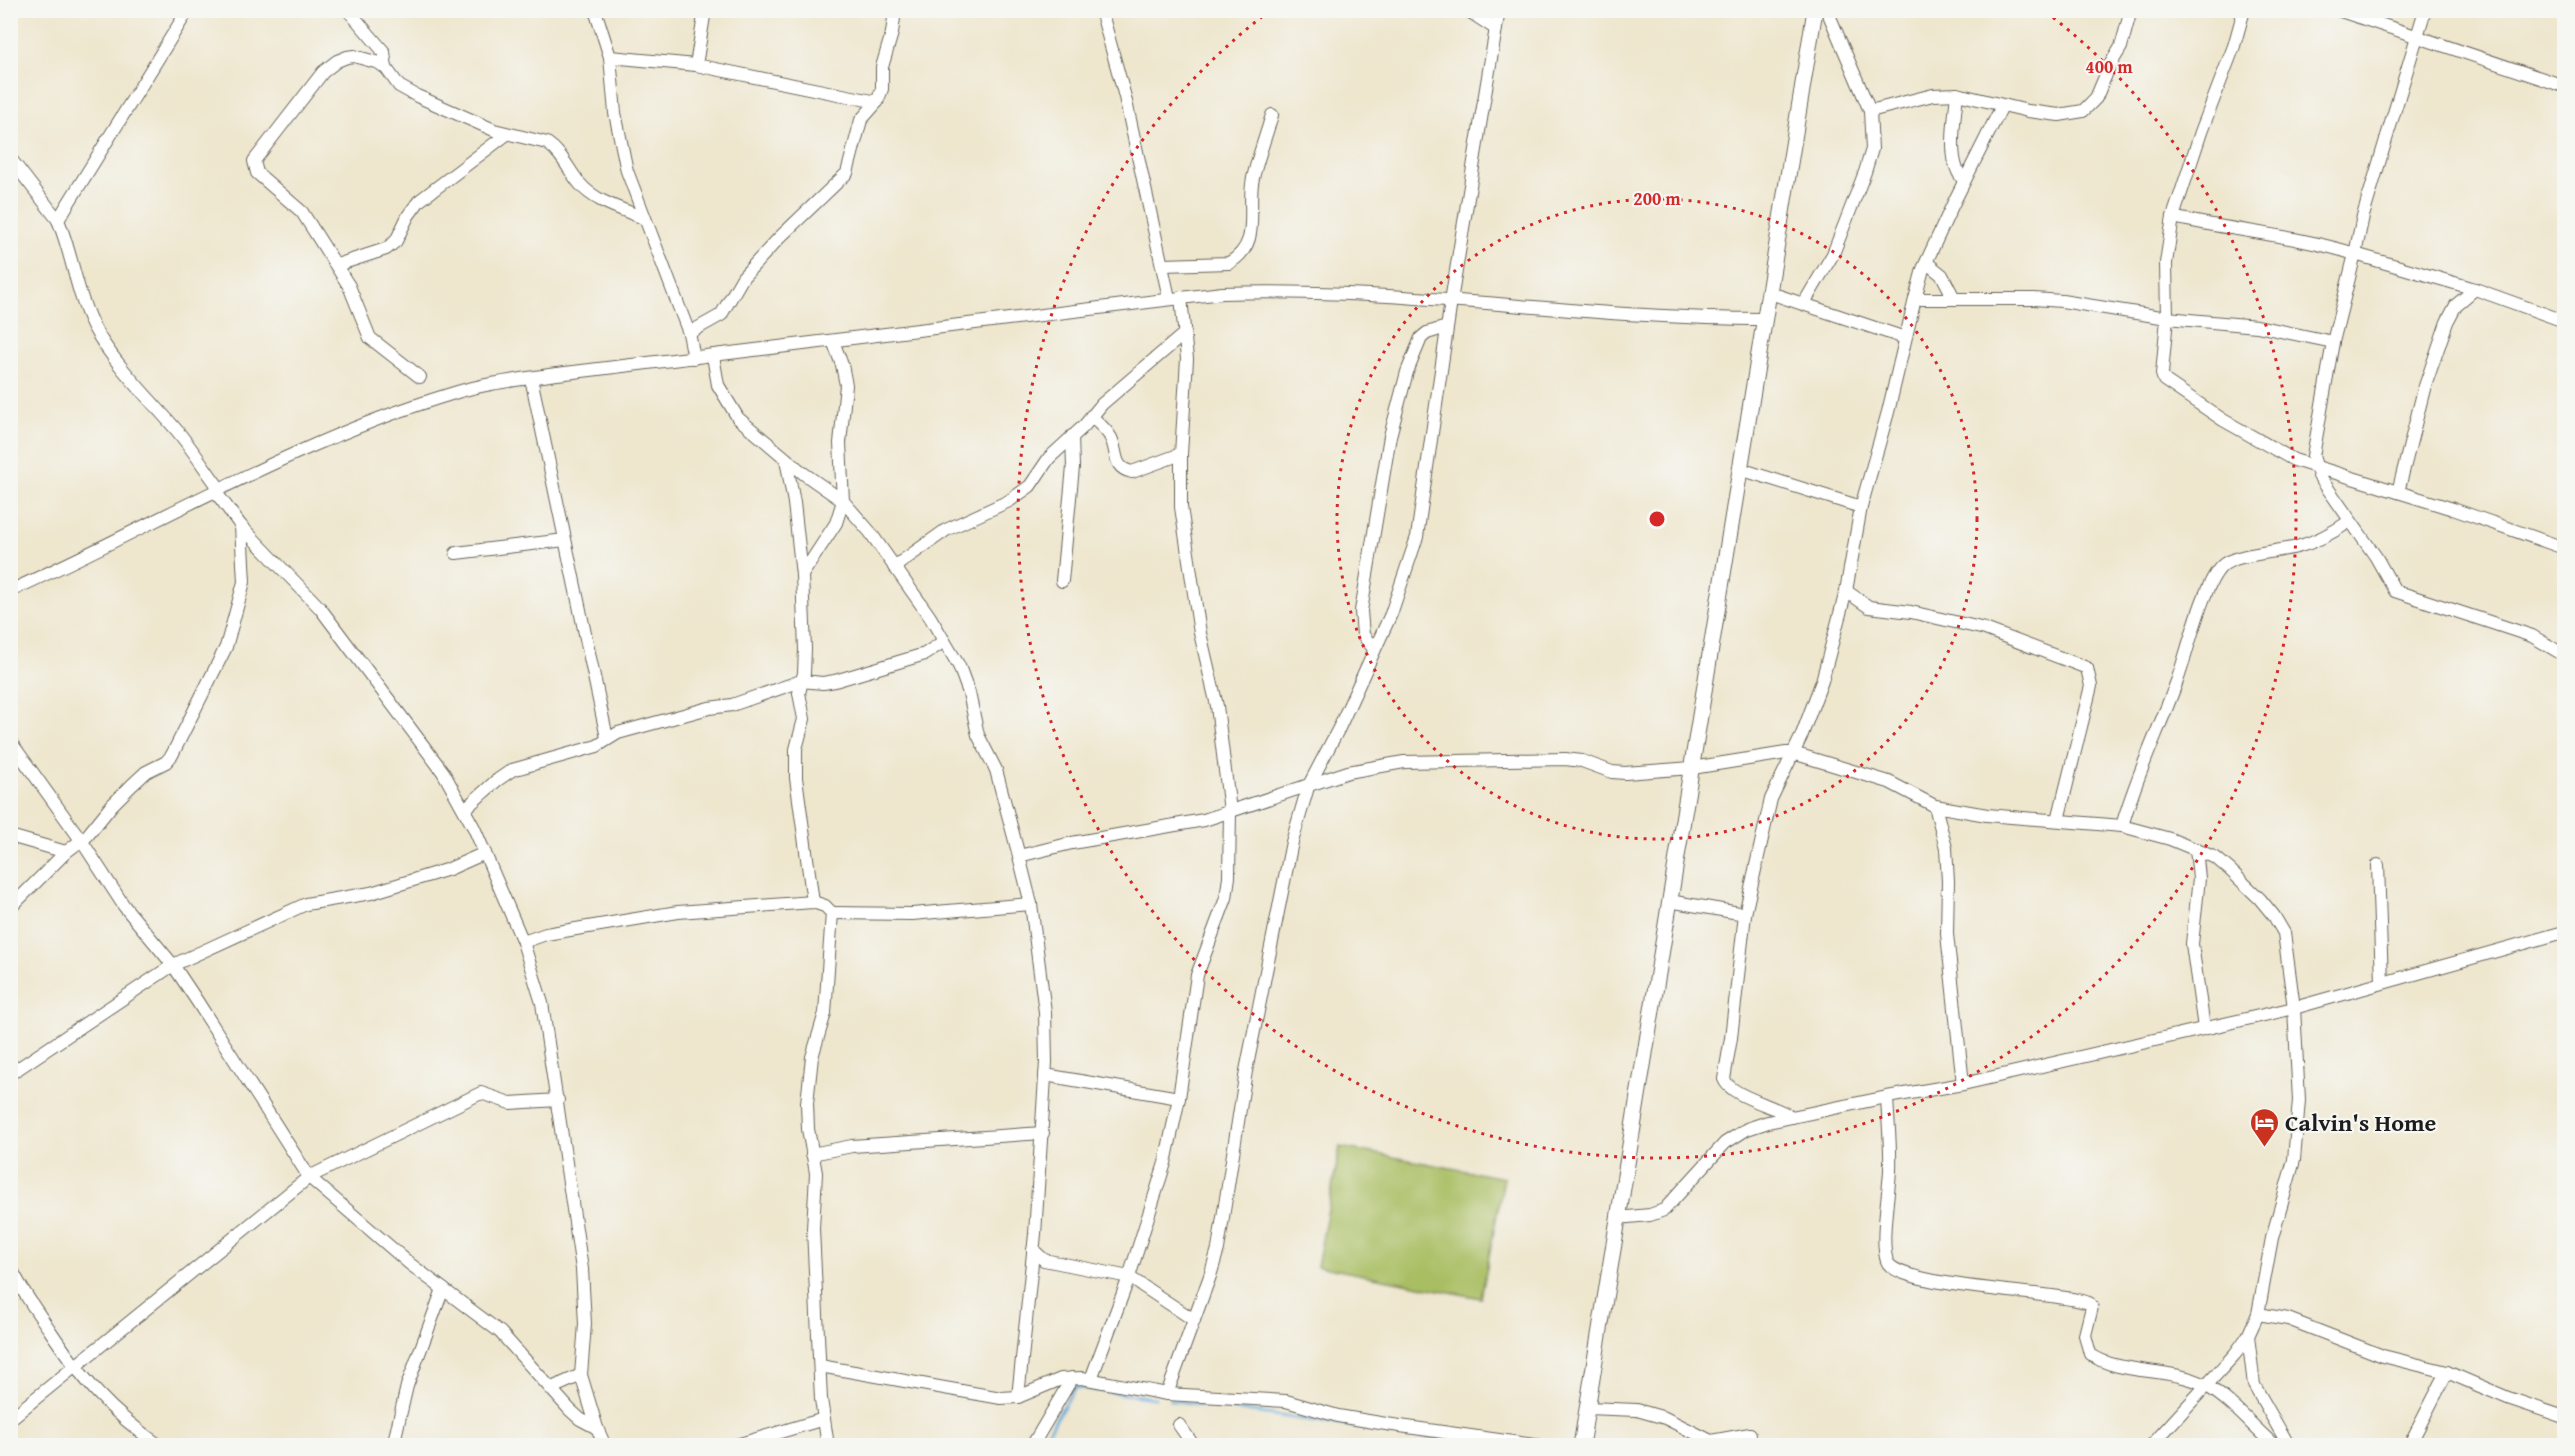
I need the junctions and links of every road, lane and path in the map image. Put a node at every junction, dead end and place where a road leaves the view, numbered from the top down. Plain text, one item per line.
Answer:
1 (188, 10) edge
2 (348, 10) edge
3 (595, 10) edge
4 (705, 10) edge
5 (895, 10) edge
6 (1101, 10) edge
7 (1467, 10) edge
8 (1499, 10) edge
9 (1815, 10) edge
10 (1827, 10) edge
11 (2131, 10) edge
12 (2244, 10) edge
13 (2338, 10) edge
14 (2426, 10) edge
15 (1496, 29) junction
16 (2417, 35) junction
17 (610, 57) junction
18 (696, 65) junction
19 (386, 68) junction
20 (2565, 86) edge
21 (1957, 94) junction
22 (877, 102) junction
23 (2002, 106) junction
24 (1870, 111) junction
25 (1272, 116) dead end
26 (507, 134) junction
27 (10, 158) edge
28 (1964, 180) junction
29 (2172, 217) junction
30 (644, 218) junction
31 (58, 220) junction
32 (2355, 254) junction
33 (1926, 262) junction
34 (337, 265) junction
35 (1163, 265) junction
36 (2475, 289) junction
37 (1770, 293) junction
38 (1175, 297) junction
39 (1954, 298) junction
40 (1915, 299) junction
41 (1451, 301) junction
42 (1804, 303) junction
43 (2167, 318) junction
44 (1765, 319) junction
45 (2565, 321) edge
46 (1447, 327) junction
47 (689, 333) junction
48 (1185, 333) junction
49 (1905, 338) junction
50 (833, 341) junction
51 (2333, 342) junction
52 (713, 356) junction
53 (694, 358) junction
54 (420, 377) dead end
55 (531, 378) junction
56 (1092, 416) junction
57 (1072, 436) junction
58 (1181, 454) junction
59 (786, 459) junction
60 (2315, 467) junction
61 (1740, 469) junction
62 (217, 490) junction
63 (2398, 492) junction
64 (843, 501) junction
65 (1861, 507) junction
66 (2350, 521) junction
67 (241, 525) junction
68 (565, 540) junction
69 (2565, 548) edge
70 (456, 553) dead end
71 (894, 567) junction
72 (802, 575) junction
73 (1062, 581) dead end
74 (10, 591) edge
75 (1846, 591) junction
76 (944, 641) junction
77 (1374, 649) junction
78 (2565, 655) edge
79 (801, 681) junction
80 (607, 738) junction
81 (10, 741) edge
82 (1793, 753) junction
83 (1692, 768) junction
84 (1308, 787) junction
85 (1935, 806) junction
86 (465, 809) junction
87 (1230, 812) junction
88 (2058, 820) junction
89 (2122, 826) junction
90 (10, 836) edge
91 (81, 840) junction
92 (2196, 849) junction
93 (66, 852) junction
94 (484, 853) junction
95 (1019, 856) junction
96 (2378, 865) dead end
97 (1670, 901) junction
98 (813, 902) junction
99 (1031, 904) junction
100 (10, 908) edge
101 (832, 913) junction
102 (1744, 914) junction
103 (2565, 932) edge
104 (523, 942) junction
105 (173, 965) junction
106 (2382, 982) junction
107 (2294, 1008) junction
108 (2204, 1028) junction
109 (10, 1074) edge
110 (1045, 1075) junction
111 (1964, 1084) junction
112 (1887, 1097) junction
113 (1179, 1098) junction
114 (558, 1100) junction
115 (1792, 1117) junction
116 (1043, 1133) junction
117 (813, 1154) junction
118 (309, 1177) junction
119 (1617, 1218) junction
120 (1033, 1250) junction
121 (10, 1266) edge
122 (1129, 1277) junction
123 (443, 1289) junction
124 (2258, 1314) junction
125 (1194, 1320) junction
126 (2248, 1336) junction
127 (74, 1366) junction
128 (820, 1366) junction
129 (2447, 1372) junction
130 (581, 1375) junction
131 (1072, 1378) junction
132 (1091, 1378) junction
133 (2205, 1385) junction
134 (552, 1389) junction
135 (1167, 1394) junction
136 (1018, 1397) junction
137 (1587, 1408) junction
138 (2565, 1417) edge
139 (10, 1419) edge
140 (824, 1419) junction
141 (1179, 1425) dead end
142 (597, 1428) junction
143 (1750, 1434) dead end
144 (160, 1446) edge
145 (393, 1446) edge
146 (605, 1446) edge
147 (733, 1446) edge
148 (828, 1446) edge
149 (1032, 1446) edge
150 (1194, 1446) edge
151 (1542, 1446) edge
152 (1581, 1446) edge
153 (2151, 1446) edge
154 (2275, 1446) edge
155 (2289, 1446) edge
156 (2409, 1446) edge

1 - 31 street
2 - 19 street
3 - 17 street
4 - 18 street
5 - 22 street
6 - 35 street
7 - 15 street
8 - 15 street
9 - 37 main road
10 - 24 street
11 - 23 street
12 - 29 street
13 - 16 street
14 - 16 street
15 - 41 street
16 - 20 street
16 - 32 street
17 - 18 street
17 - 30 street
18 - 22 street
19 - 26 street
19 - 34 street
21 - 23 street
21 - 24 street
21 - 28 street
22 - 47 street
23 - 28 street
24 - 42 street
25 - 35 street
26 - 30 street
26 - 34 street
27 - 31 street
28 - 33 street
29 - 32 street
29 - 43 street
30 - 47 street
31 - 62 street
32 - 36 street
32 - 51 street
33 - 39 street
33 - 40 street
34 - 54 street
35 - 38 street
36 - 45 street
36 - 63 street
37 - 42 street
37 - 44 main road
38 - 41 street
38 - 48 street
38 - 50 street
39 - 40 street
39 - 43 street
40 - 49 street
41 - 44 street
41 - 46 street
42 - 49 street
43 - 51 street
43 - 60 street
44 - 61 main road
46 - 77 street
46 - 77 street
47 - 53 street
48 - 56 street
48 - 58 street
49 - 65 street
50 - 52 street
50 - 64 street
51 - 60 street
52 - 53 street
52 - 59 street
53 - 55 street
55 - 62 street
55 - 68 street
56 - 57 street
56 - 58 street
57 - 71 street
57 - 73 street
58 - 87 street
59 - 64 street
59 - 72 street
60 - 63 street
60 - 66 street
61 - 65 street
61 - 83 main road
62 - 67 street
62 - 74 street
63 - 69 street
64 - 71 street
64 - 72 street
65 - 75 street
66 - 78 street
66 - 89 street
67 - 86 street
67 - 91 street
68 - 70 street
68 - 80 street
71 - 76 street
72 - 79 street
75 - 82 street
75 - 88 street
76 - 79 street
76 - 95 street
77 - 84 street
79 - 80 street
79 - 98 street
80 - 86 street
81 - 91 street
82 - 83 street
82 - 85 street
82 - 102 street
83 - 84 street
83 - 97 main road
84 - 87 street
84 - 125 street
85 - 88 street
85 - 111 street
86 - 94 street
87 - 95 street
87 - 113 street
88 - 89 street
89 - 92 street
90 - 93 street
91 - 93 street
91 - 105 street
92 - 107 street
92 - 108 street
93 - 100 street
94 - 104 street
94 - 105 street
95 - 99 street
96 - 106 street
97 - 102 street
97 - 119 main road
98 - 101 street
98 - 104 street
99 - 101 street
99 - 110 street
101 - 117 street
102 - 115 street
103 - 106 street
104 - 114 street
105 - 109 street
105 - 118 street
106 - 107 street
107 - 108 street
107 - 124 street
108 - 111 street
110 - 113 street
110 - 116 street
111 - 112 street
112 - 115 street
112 - 133 street
113 - 122 street
114 - 118 street
114 - 130 street
115 - 119 street
116 - 117 street
116 - 120 street
117 - 128 street
118 - 123 street
118 - 127 street
119 - 137 main road
120 - 122 street
120 - 136 street
121 - 127 street
122 - 125 street
122 - 132 street
123 - 134 street
123 - 145 street
124 - 126 street
124 - 129 street
125 - 135 street
126 - 133 street
126 - 155 street
127 - 139 street
127 - 144 street
128 - 136 street
128 - 140 street
129 - 138 street
129 - 156 street
130 - 134 street
130 - 142 street
131 - 132 street
131 - 136 street
131 - 149 street
132 - 135 street
133 - 153 street
133 - 154 street
134 - 142 street
135 - 151 street
137 - 143 street
137 - 152 main road
140 - 147 street
140 - 148 street
141 - 150 street
142 - 146 street

